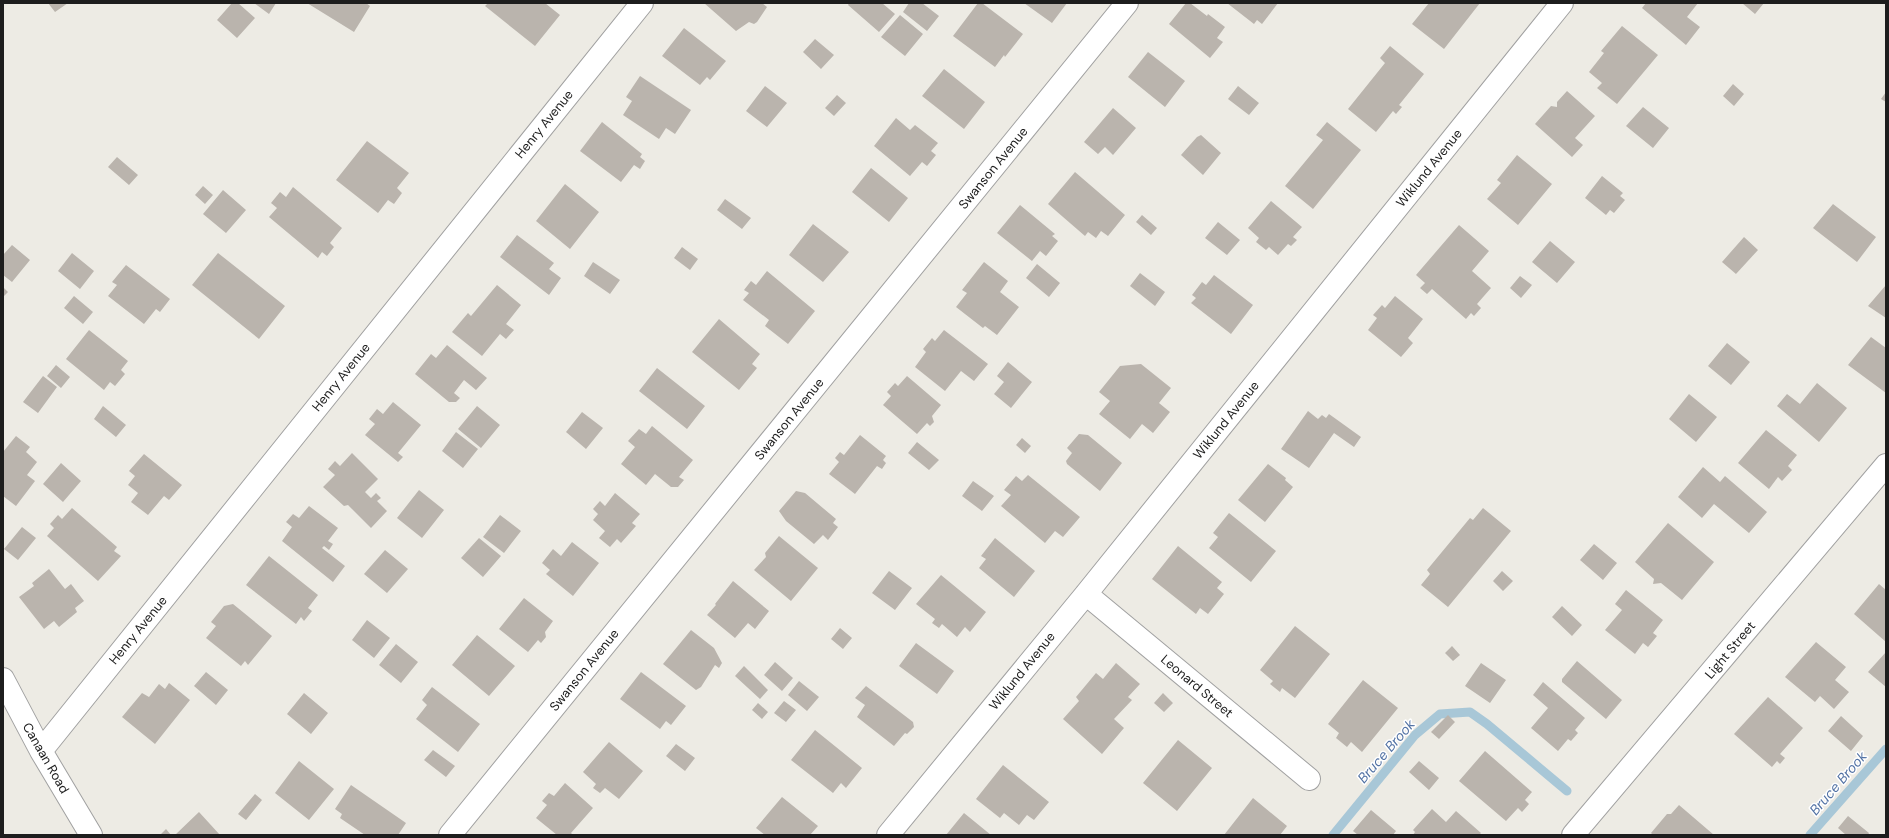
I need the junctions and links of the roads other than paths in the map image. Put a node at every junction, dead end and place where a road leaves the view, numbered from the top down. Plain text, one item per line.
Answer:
1 (642, 3) edge
2 (1127, 3) edge
3 (1562, 3) edge
4 (1886, 464) edge
5 (1086, 594) junction
6 (3, 680) edge
7 (41, 751) junction
8 (1309, 779) dead end
9 (91, 835) edge
10 (450, 835) edge
11 (888, 835) edge
12 (1573, 835) edge

1 - 7 street, Henry Avenue
2 - 10 street, Swanson Avenue
3 - 5 street, Wiklund Avenue
4 - 12 street, Light Street
5 - 8 street, Leonard Street
5 - 11 street, Wiklund Avenue
6 - 7 street, Canaan Road
7 - 9 street, Canaan Road

